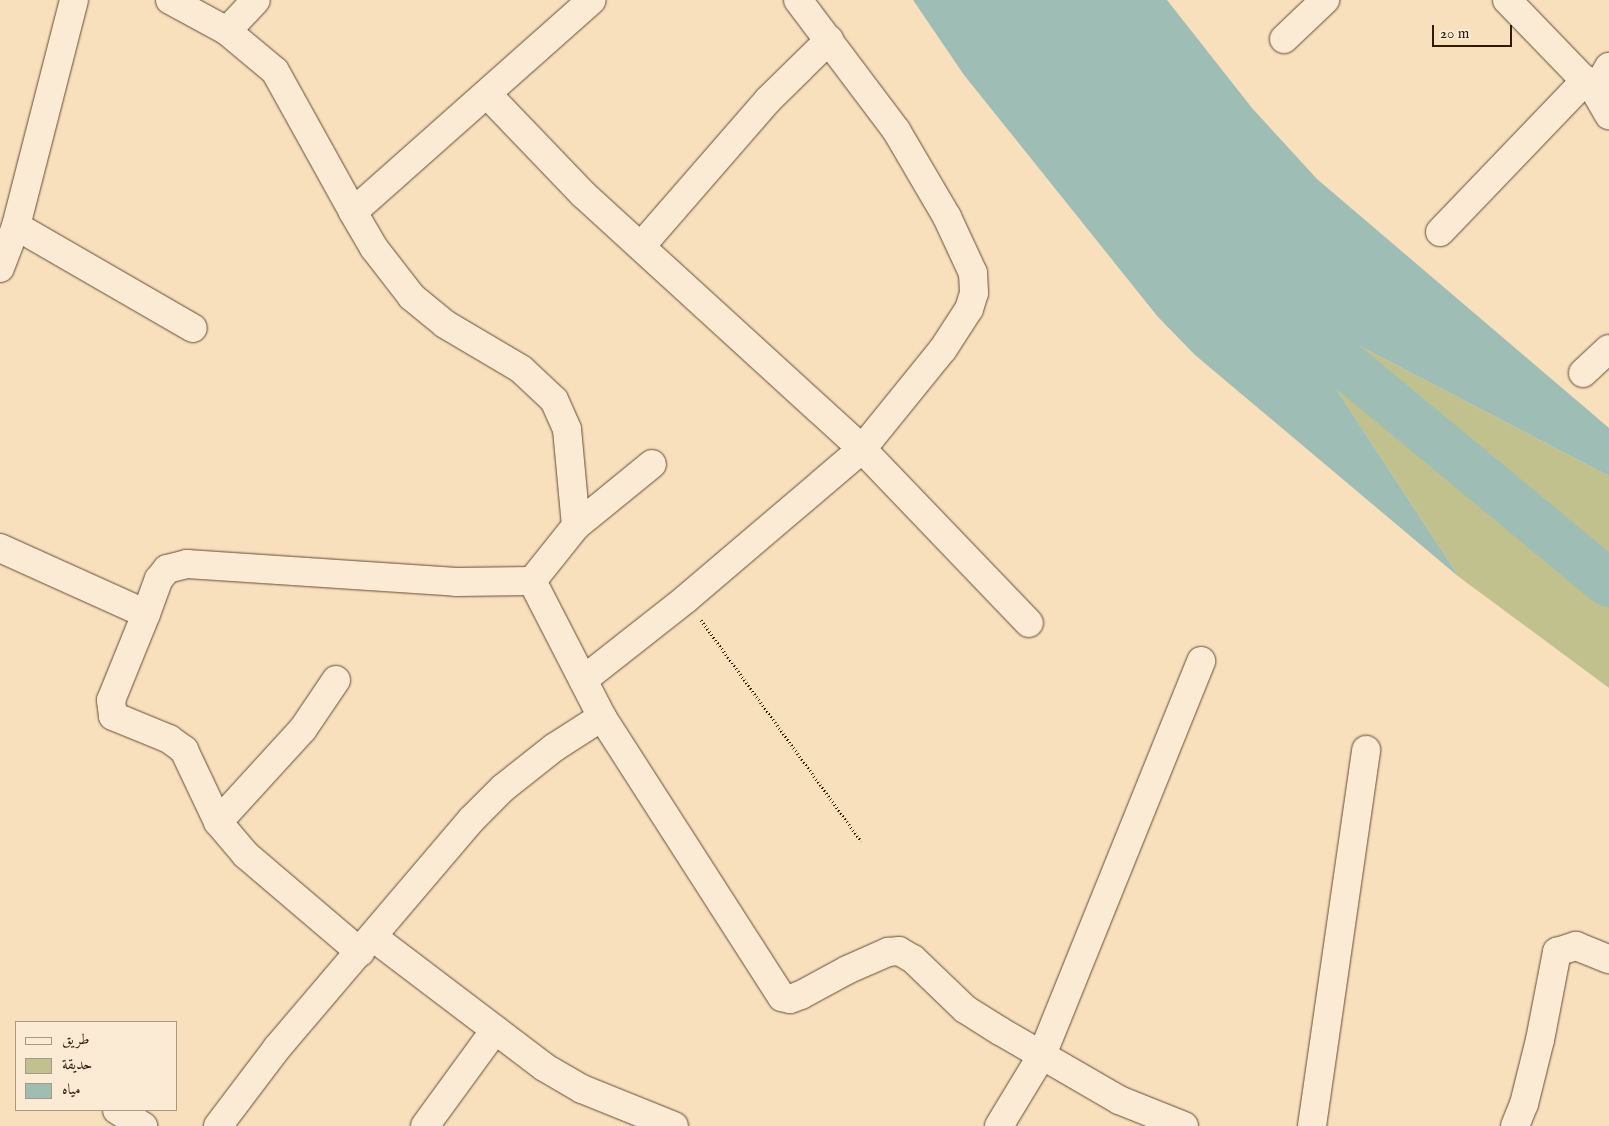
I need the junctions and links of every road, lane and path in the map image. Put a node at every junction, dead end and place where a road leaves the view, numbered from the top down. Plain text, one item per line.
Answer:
1 (74, 0) edge
2 (170, 0) edge
3 (256, 0) edge
4 (592, 0) edge
5 (798, 0) edge
6 (1325, 0) edge
7 (1507, 0) edge
8 (226, 31) junction
9 (1284, 39) dead end
10 (829, 40) junction
11 (1597, 79) edge
12 (487, 94) junction
13 (1609, 115) edge
14 (353, 212) junction
15 (16, 226) junction
16 (1440, 232) dead end
17 (642, 245) junction
18 (0, 268) edge
19 (193, 328) dead end
20 (1609, 350) edge
21 (1583, 373) dead end
22 (862, 449) junction
23 (652, 464) dead end
24 (576, 526) junction
25 (0, 548) edge
26 (532, 581) junction
27 (686, 599) junction
28 (146, 614) junction
29 (1029, 623) dead end
30 (1202, 661) dead end
31 (336, 680) dead end
32 (583, 680) junction
33 (602, 717) junction
34 (1366, 750) dead end
35 (218, 822) junction
36 (861, 841) dead end
37 (366, 945) junction
38 (1609, 959) edge
39 (495, 1030) junction
40 (1042, 1055) junction
41 (118, 1111) edge
42 (671, 1125) edge
43 (143, 1126) edge
44 (218, 1126) edge
45 (425, 1126) edge
46 (999, 1126) edge
47 (1184, 1126) edge
48 (1312, 1126) edge
49 (1515, 1126) edge

1 - 15 street
2 - 8 street
3 - 8 street
4 - 12 street
5 - 10 street
6 - 9 street
7 - 11 street
8 - 14 street
10 - 17 street
10 - 22 street
11 - 13 street
11 - 16 street
12 - 14 street
12 - 17 street
14 - 24 street
15 - 18 street
15 - 19 street
17 - 22 street
20 - 21 street
22 - 27 street
22 - 29 street
23 - 24 street
24 - 26 street
25 - 28 street
26 - 28 street
26 - 32 street
27 - 32 street
27 - 36 path
28 - 35 street
30 - 40 street
31 - 35 street
32 - 33 street
33 - 37 street
33 - 40 street
34 - 48 street
35 - 37 street
37 - 39 street
37 - 44 street
38 - 49 street
39 - 42 street
39 - 45 street
40 - 46 street
40 - 47 street
41 - 43 street

